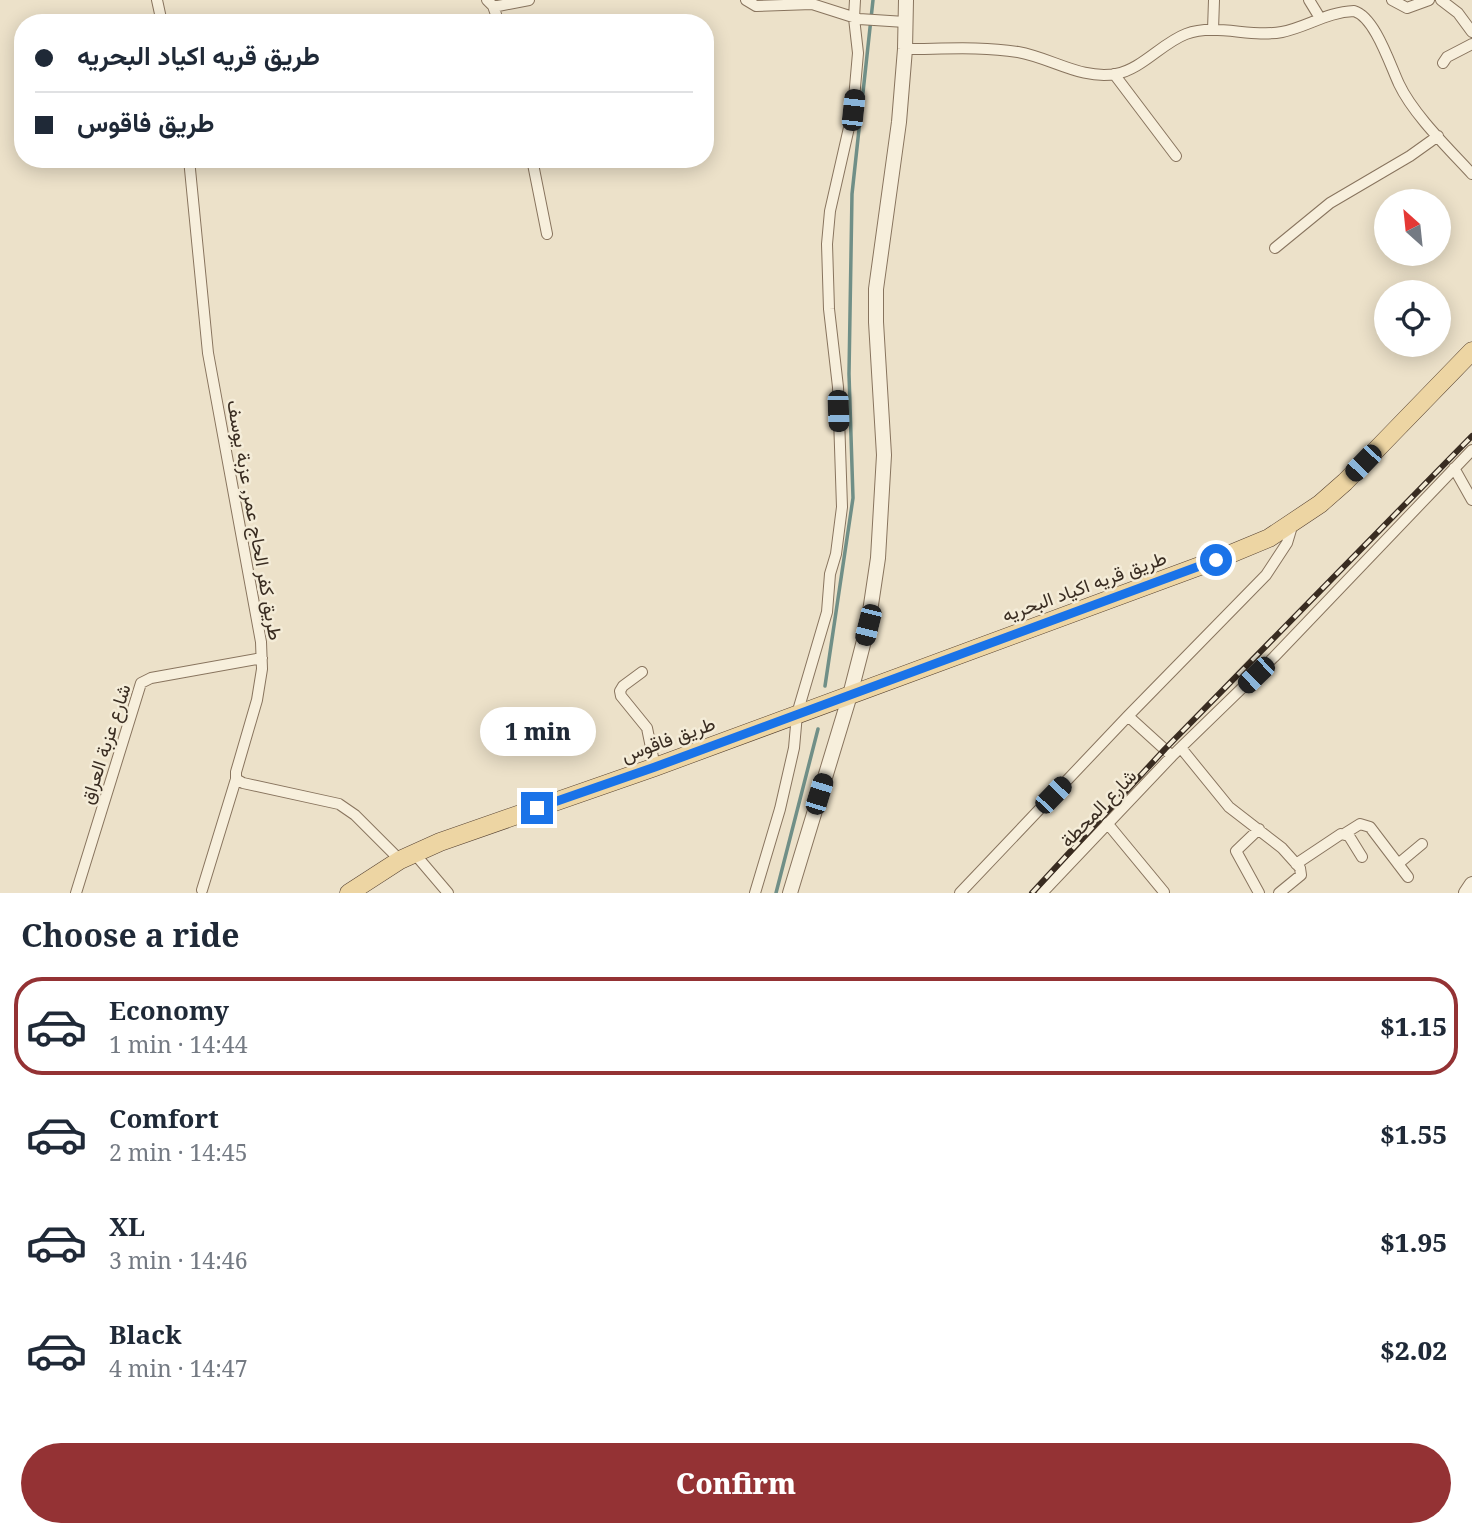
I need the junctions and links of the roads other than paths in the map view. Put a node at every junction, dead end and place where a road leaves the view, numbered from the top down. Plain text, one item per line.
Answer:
1 (529, 0) edge
2 (746, 0) edge
3 (855, 0) edge
4 (906, 0) edge
5 (1214, 0) edge
6 (1309, 0) edge
7 (1360, 0) edge
8 (1392, 0) edge
9 (1429, 0) edge
10 (1441, 0) edge
11 (490, 3) edge
12 (1354, 11) junction
13 (856, 18) junction
14 (1320, 18) junction
15 (898, 22) junction
16 (1213, 30) junction
17 (1472, 32) edge
18 (1472, 44) edge
19 (905, 49) junction
20 (1443, 63) dead end
21 (1114, 74) junction
22 (1438, 136) junction
23 (1176, 156) dead end
24 (189, 168) edge
25 (534, 168) edge
26 (1472, 174) edge
27 (547, 234) dead end
28 (1275, 248) dead end
29 (1472, 351) edge
30 (1472, 450) edge
31 (1454, 468) junction
32 (1472, 500) edge
33 (1293, 523) junction
34 (262, 658) junction
35 (642, 671) dead end
36 (850, 695) junction
37 (797, 714) junction
38 (1128, 716) junction
39 (1181, 748) junction
40 (1172, 757) junction
41 (655, 767) junction
42 (236, 779) junction
43 (1107, 823) junction
44 (1259, 829) junction
45 (1344, 834) junction
46 (1422, 844) dead end
47 (407, 856) junction
48 (1362, 857) dead end
49 (1296, 864) junction
50 (1398, 864) junction
51 (1408, 877) dead end
52 (1472, 884) edge
53 (202, 890) dead end
54 (1164, 892) edge
55 (76, 893) edge
56 (349, 893) edge
57 (448, 893) edge
58 (755, 893) edge
59 (790, 893) edge
60 (960, 893) edge
61 (1042, 893) edge
62 (1259, 893) edge
63 (1279, 893) edge
64 (1466, 893) edge

1 - 11 street
2 - 13 street
3 - 13 street
4 - 15 street
5 - 16 street
6 - 14 street
7 - 12 street
8 - 9 street
10 - 17 street
12 - 14 street
12 - 22 street
13 - 15 street
13 - 37 street
14 - 16 street
15 - 19 street
16 - 21 street
18 - 20 street
19 - 21 street
19 - 36 street
21 - 23 street
22 - 26 street
22 - 28 street
24 - 34 street, طريق كفر الحاج عمر, عزبة يوسف
25 - 27 street
29 - 33 main road, طريق قريه اكياد البحريه
30 - 31 street, شارع المحطة
31 - 32 street
31 - 39 street, شارع المحطة
33 - 36 main road, طريق قريه اكياد البحريه
33 - 38 street
34 - 42 street, طريق كفر الحاج عمر, عزبة يوسف
34 - 55 street, شارع عزبة العراق
35 - 41 street
36 - 37 main road, طريق فاقوس
36 - 59 street
37 - 41 main road, طريق فاقوس
37 - 58 street
38 - 40 street
38 - 60 street
39 - 40 street, شارع المحطة
39 - 44 street
40 - 43 street, شارع المحطة
41 - 47 main road, طريق فاقوس
42 - 47 street
42 - 53 street, طريق كفر الحاج عمر, عزبة يوسف
43 - 54 street
43 - 61 street, شارع المحطة
44 - 49 street
44 - 62 street
45 - 48 street
45 - 49 street
45 - 50 street
46 - 50 street
47 - 56 main road, طريق فاقوس
47 - 57 street
49 - 63 street
50 - 51 street
52 - 64 street

